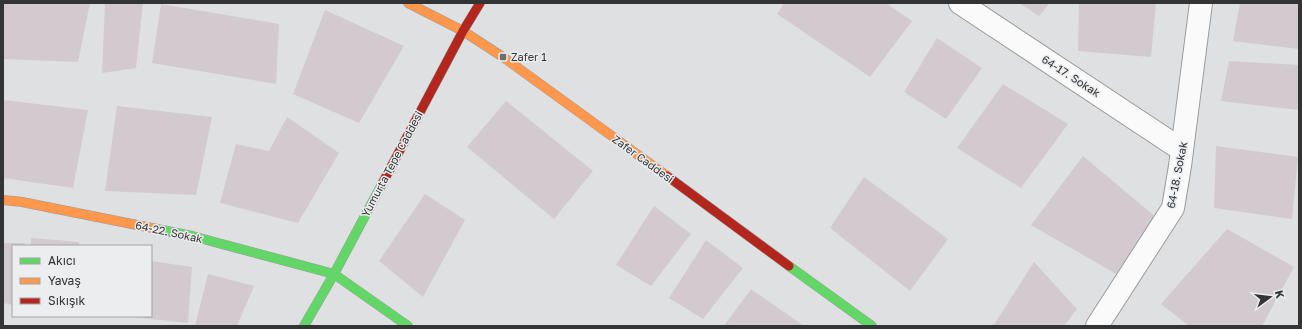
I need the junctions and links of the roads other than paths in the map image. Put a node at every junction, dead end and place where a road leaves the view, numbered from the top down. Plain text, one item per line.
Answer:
1 (408, 3) edge
2 (480, 3) edge
3 (960, 3) edge
4 (1201, 3) edge
5 (462, 31) junction
6 (1182, 150) junction
7 (3, 200) edge
8 (334, 274) junction
9 (304, 326) edge
10 (408, 326) edge
11 (872, 326) edge
12 (1097, 326) edge

1 - 5 street, Zafer Caddesi
2 - 5 street, Yumurta Tepe Caddesi
3 - 6 street, 64-17. Sokak
4 - 6 street, 64-18. Sokak
5 - 8 street, Yumurta Tepe Caddesi
5 - 11 street, Zafer Caddesi
6 - 12 street, 64-18. Sokak
7 - 8 street, 64-22. Sokak
8 - 9 street, Yumurta Tepe Caddesi
8 - 10 street

